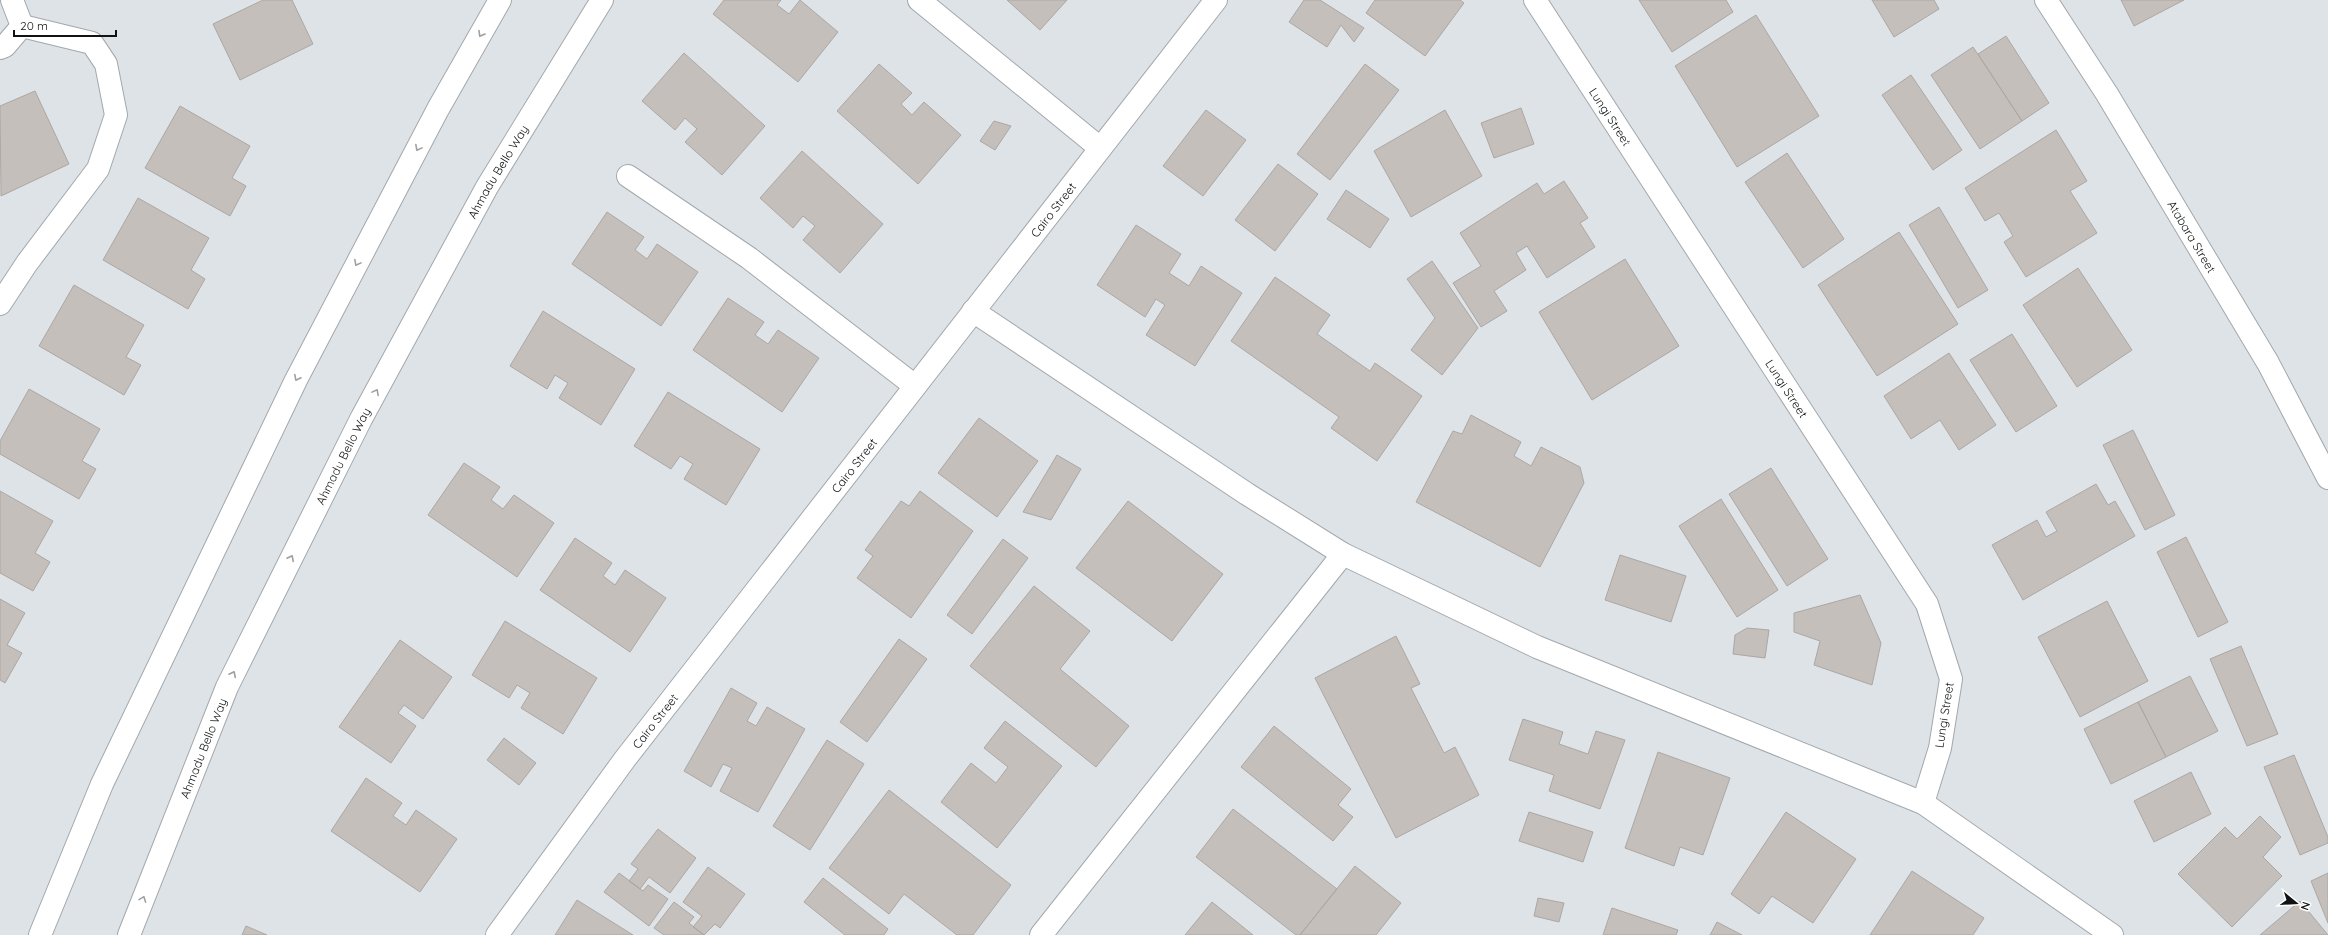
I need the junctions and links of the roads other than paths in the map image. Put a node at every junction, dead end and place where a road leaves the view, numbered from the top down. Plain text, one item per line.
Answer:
1 (12, 0) edge
2 (500, 0) edge
3 (602, 0) edge
4 (919, 0) edge
5 (1216, 0) edge
6 (1536, 0) edge
7 (2046, 0) edge
8 (22, 26) junction
9 (0, 48) edge
10 (1100, 148) junction
11 (628, 176) dead end
12 (0, 304) edge
13 (973, 311) junction
14 (915, 386) junction
15 (2328, 478) edge
16 (1343, 554) junction
17 (1923, 803) junction
18 (52, 908) junction
19 (27, 935) edge
20 (40, 935) edge
21 (129, 935) edge
22 (497, 935) edge
23 (1041, 935) edge
24 (2112, 935) edge

1 - 8 street
2 -> 18 street
21 -> 3 street, Ahmadu Bello Way
4 - 10 street
5 - 10 street, Cairo Street
6 - 17 street, Lungi Street
7 - 15 street, Atabara Street
8 - 9 street
8 - 12 street
10 - 13 street, Cairo Street
11 - 14 street
13 - 14 street, Cairo Street
13 - 16 street
14 - 22 street, Cairo Street
16 - 17 street
16 - 23 street
17 - 24 street
18 - 19 street
18 - 20 street

